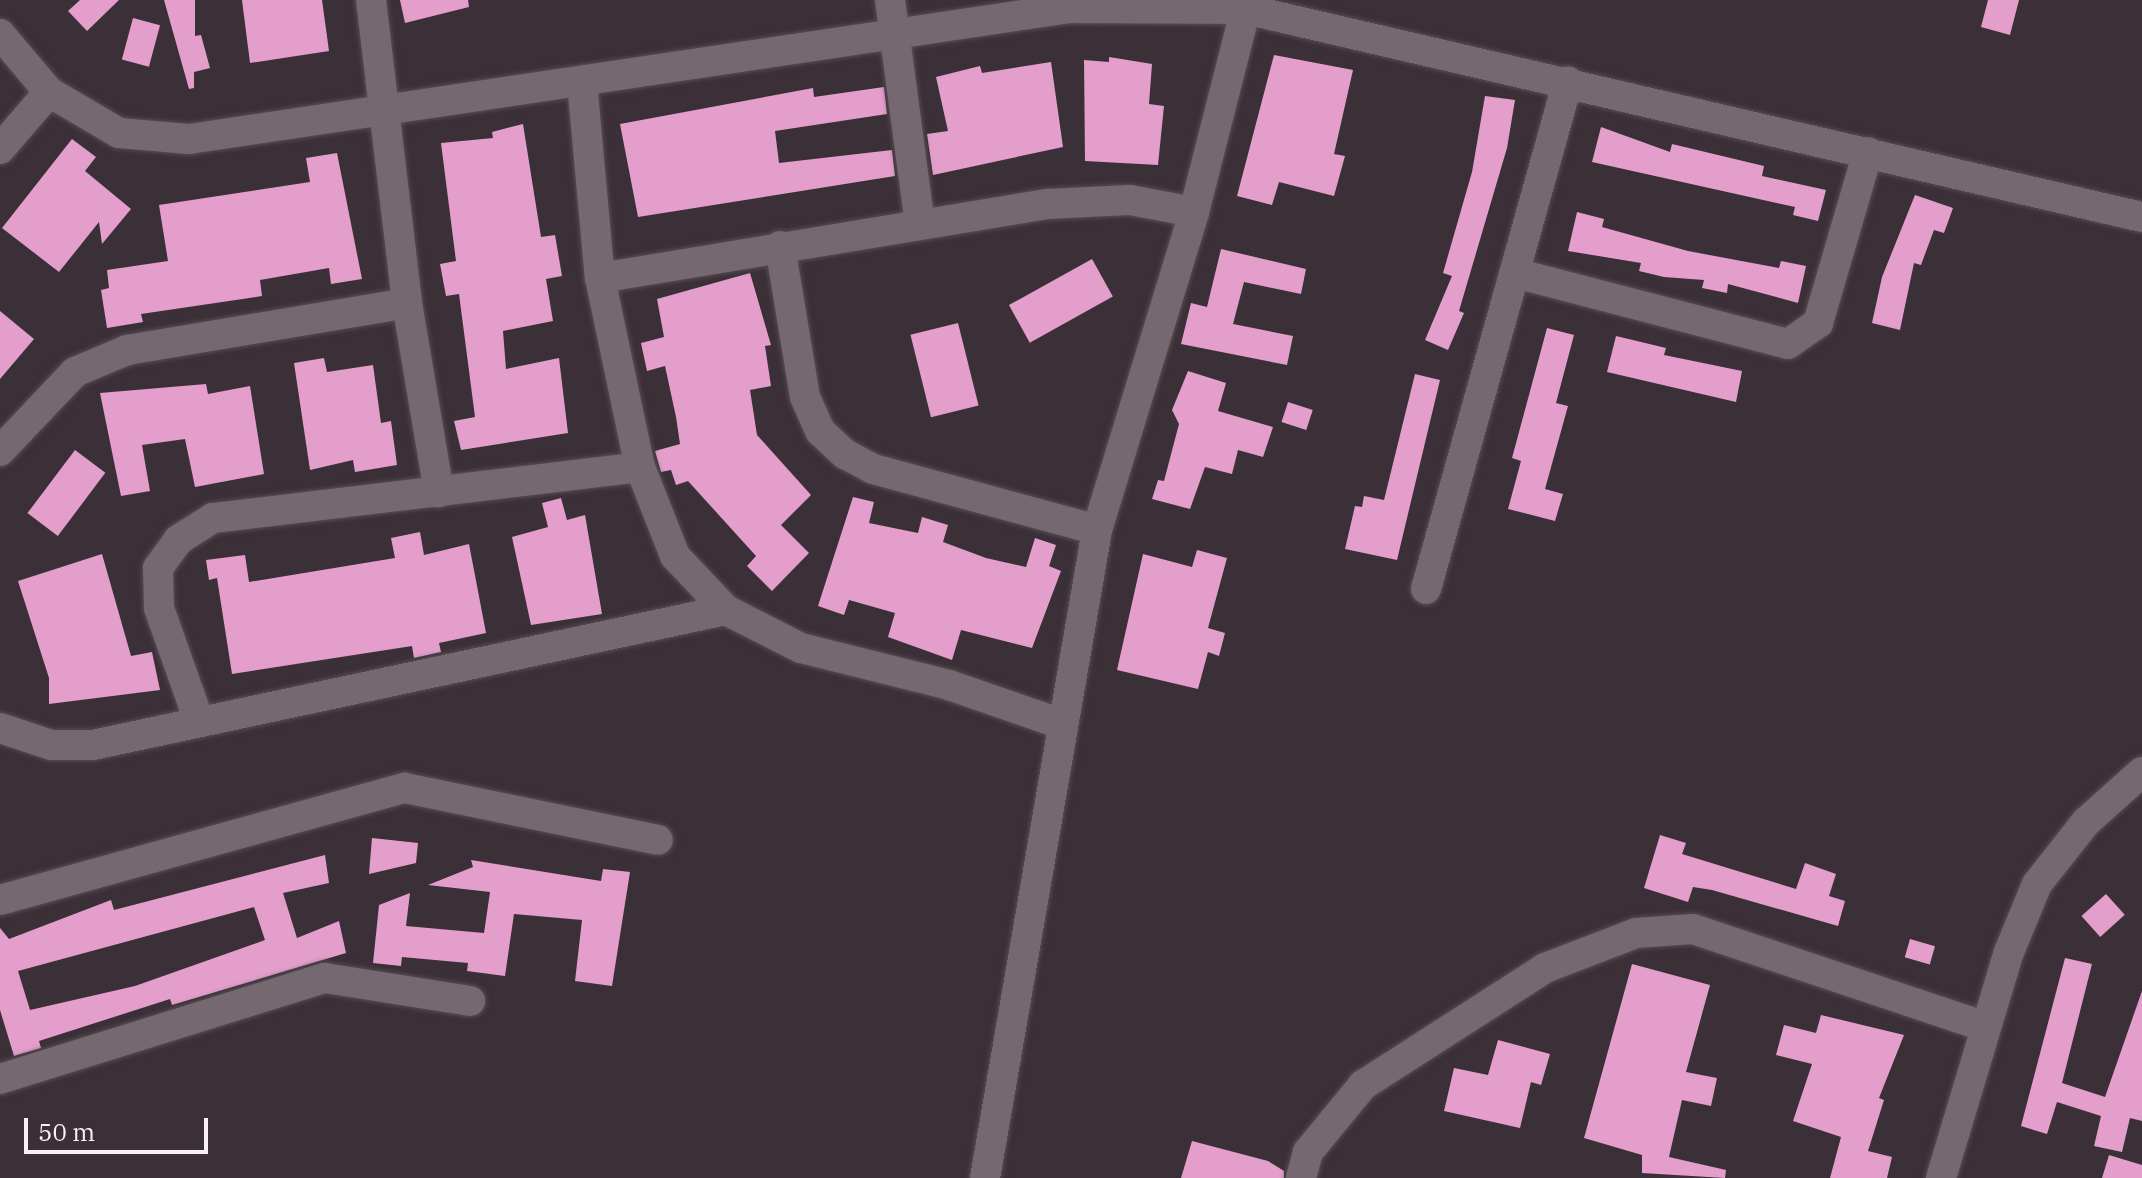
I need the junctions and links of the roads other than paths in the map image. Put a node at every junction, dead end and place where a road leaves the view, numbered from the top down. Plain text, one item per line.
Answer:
1 (371, 0) edge
2 (890, 0) edge
3 (1246, 4) edge
4 (0, 34) edge
5 (896, 36) junction
6 (1568, 81) junction
7 (582, 82) junction
8 (49, 92) junction
9 (382, 111) junction
10 (0, 149) edge
11 (1868, 152) junction
12 (1194, 212) junction
13 (2142, 217) edge
14 (920, 224) junction
15 (780, 246) junction
16 (1515, 273) junction
17 (600, 278) junction
18 (407, 303) junction
19 (0, 451) edge
20 (640, 467) junction
21 (439, 492) junction
22 (1097, 530) junction
23 (1426, 589) dead end
24 (726, 610) junction
25 (199, 721) junction
26 (1059, 723) junction
27 (0, 728) edge
28 (2142, 772) edge
29 (658, 840) dead end
30 (0, 900) edge
31 (470, 1001) dead end
32 (1986, 1027) junction
33 (0, 1079) edge
34 (985, 1178) edge
35 (1301, 1178) edge
36 (1941, 1178) edge

1 - 9 street
2 - 5 street
3 - 5 street
3 - 6 street
3 - 12 street
4 - 8 street
5 - 7 street
5 - 14 street
6 - 11 street
6 - 16 street
7 - 9 street
7 - 17 street
8 - 9 street
8 - 10 street
9 - 18 street
11 - 13 street
11 - 16 street
12 - 14 street
12 - 22 street
14 - 15 street
15 - 17 street
15 - 22 street
16 - 23 street
17 - 20 street
18 - 19 street
18 - 21 street
20 - 21 street
20 - 24 street
21 - 25 street
22 - 26 street
24 - 25 street
24 - 26 street
25 - 27 street
26 - 34 street
28 - 32 street
29 - 30 street
31 - 33 street
32 - 35 street
32 - 36 street

